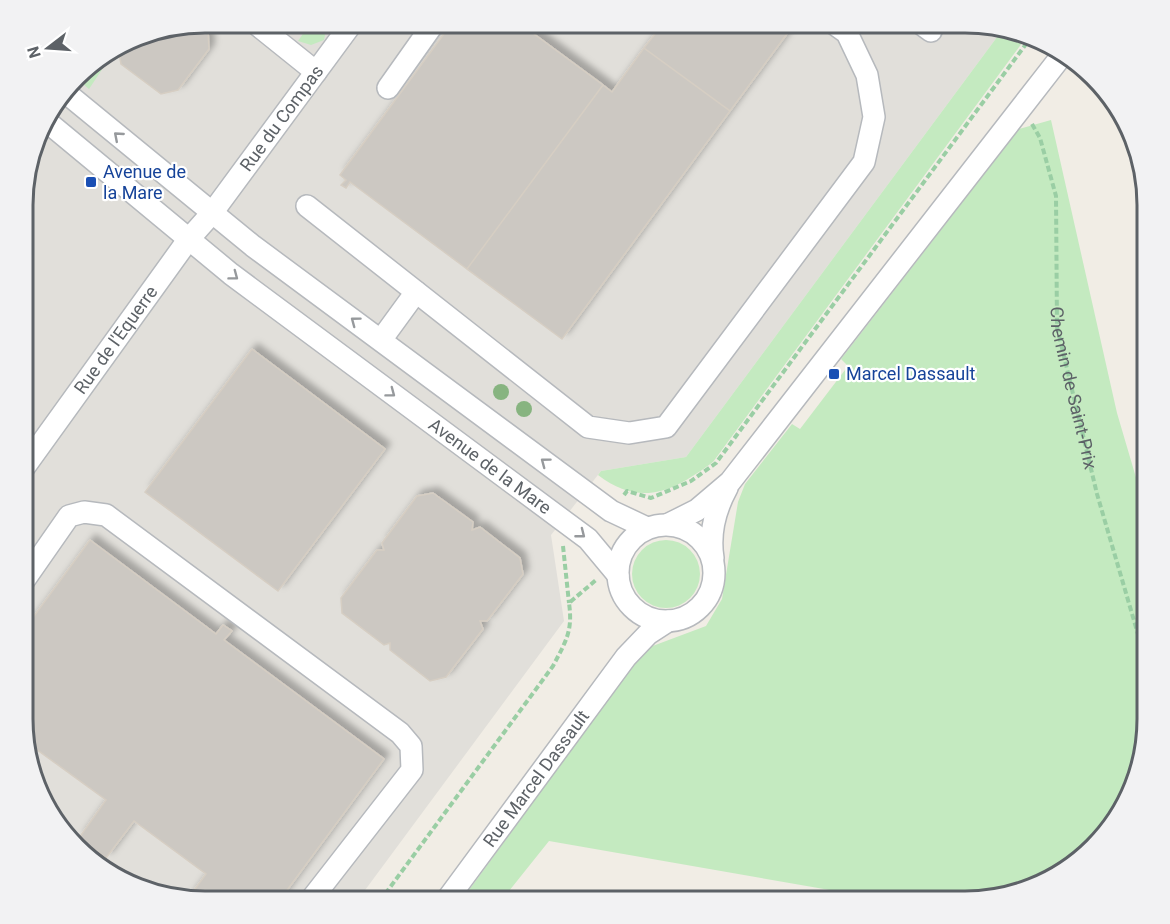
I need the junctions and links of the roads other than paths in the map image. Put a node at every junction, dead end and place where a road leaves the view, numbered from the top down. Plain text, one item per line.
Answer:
1 (268, 33) edge
2 (344, 33) edge
3 (427, 33) edge
4 (847, 33) edge
5 (1058, 60) edge
6 (316, 72) junction
7 (388, 88) dead end
8 (71, 97) edge
9 (52, 126) edge
10 (307, 206) dead end
11 (212, 213) junction
12 (188, 240) junction
13 (416, 292) junction
14 (381, 340) junction
15 (33, 456) edge
16 (730, 482) junction
17 (669, 524) junction
18 (647, 528) junction
19 (713, 561) junction
20 (33, 568) edge
21 (609, 576) junction
22 (626, 600) junction
23 (668, 621) junction
24 (626, 657) junction
25 (318, 891) edge
26 (453, 891) edge

1 - 6 street
2 - 6 street, Rue du Compas
3 - 7 street
4 - 13 street
5 - 16 street
6 - 11 street, Rue du Compas
11 -> 8 street, Avenue de la Mare
9 - 12 street, Avenue de la Mare
10 - 13 street
11 - 12 street, Rue de l'Equerre
14 -> 11 street, Avenue de la Mare
12 - 15 street, Rue de l'Equerre
12 -> 21 street, Avenue de la Mare
13 - 14 street
18 -> 14 street, Avenue de la Mare
16 - 17 street
16 - 19 street
17 - 18 street
17 - 19 street
18 - 21 street
19 - 23 street
20 - 25 street
21 - 22 street
22 - 23 street
22 - 24 street, Rue Marcel Dassault
23 - 24 street, Rue Marcel Dassault
24 - 26 street, Rue Marcel Dassault

